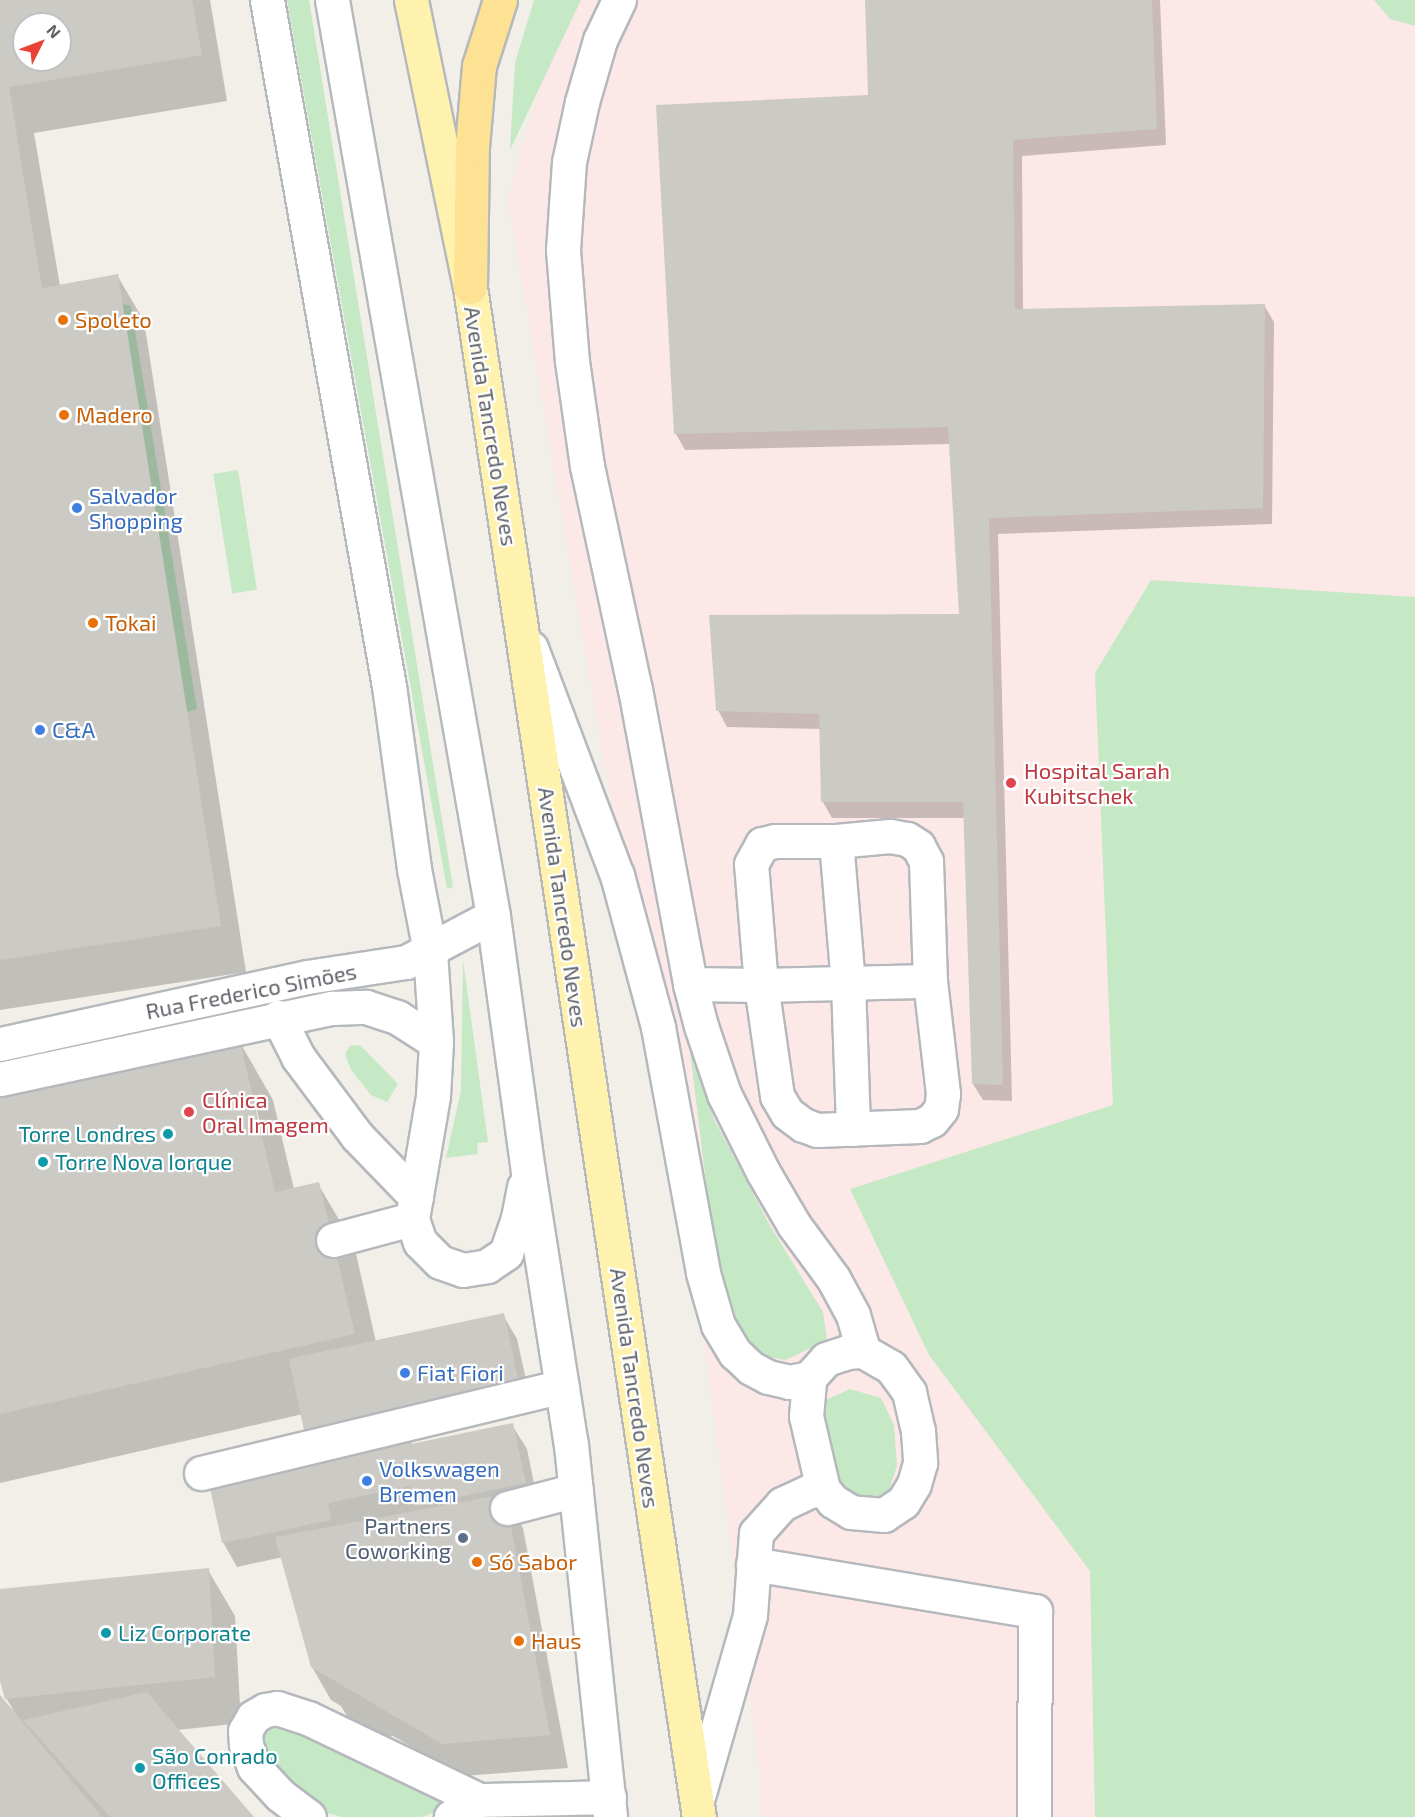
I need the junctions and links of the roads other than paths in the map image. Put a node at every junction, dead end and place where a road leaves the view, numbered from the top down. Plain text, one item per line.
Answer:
1 (267, 0) edge
2 (332, 0) edge
3 (411, 0) edge
4 (500, 0) edge
5 (619, 0) edge
6 (470, 287) junction
7 (521, 622) junction
8 (836, 841) junction
9 (493, 916) junction
10 (430, 951) junction
11 (930, 981) junction
12 (848, 983) junction
13 (690, 984) junction
14 (762, 985) junction
15 (279, 1017) junction
16 (74, 1027) junction
17 (436, 1042) junction
18 (0, 1044) edge
19 (0, 1069) edge
20 (0, 1079) edge
21 (853, 1129) junction
22 (528, 1171) junction
23 (414, 1208) junction
24 (333, 1240) dead end
25 (864, 1351) junction
26 (809, 1378) junction
27 (562, 1386) junction
28 (201, 1473) dead end
29 (824, 1489) junction
30 (576, 1490) junction
31 (507, 1508) dead end
32 (753, 1563) junction
33 (700, 1797) edge
34 (478, 1800) junction
35 (609, 1807) edge
36 (309, 1817) edge
37 (451, 1817) edge
38 (1034, 1817) edge

1 - 10 street
2 - 9 street
3 - 6 main road, Avenida Tancredo Neves
4 - 6 highway
5 - 13 street
6 - 7 main road, Avenida Tancredo Neves
7 - 26 street
7 - 33 main road, Avenida Tancredo Neves
8 - 11 street
8 - 12 street
8 - 14 street
9 - 10 street, Rua Frederico Simões
9 - 22 street
10 - 16 street, Rua Frederico Simões
10 - 17 street
11 - 12 street
11 - 21 street
12 - 14 street
12 - 21 street
13 - 14 street
13 - 25 street
14 - 21 street
15 - 17 street, Rua Frederico Simões
15 - 20 street, Rua Frederico Simões
15 - 23 street
16 - 18 street, Rua Frederico Simões
16 - 19 street
17 - 23 street
22 - 23 street
22 - 27 street
23 - 24 street
25 - 26 street
25 - 29 street
26 - 29 street
27 - 28 street
27 - 30 street
29 - 32 street
30 - 31 street
30 - 35 street
32 - 33 street
32 - 38 street
34 - 35 street
34 - 36 street
34 - 37 street

